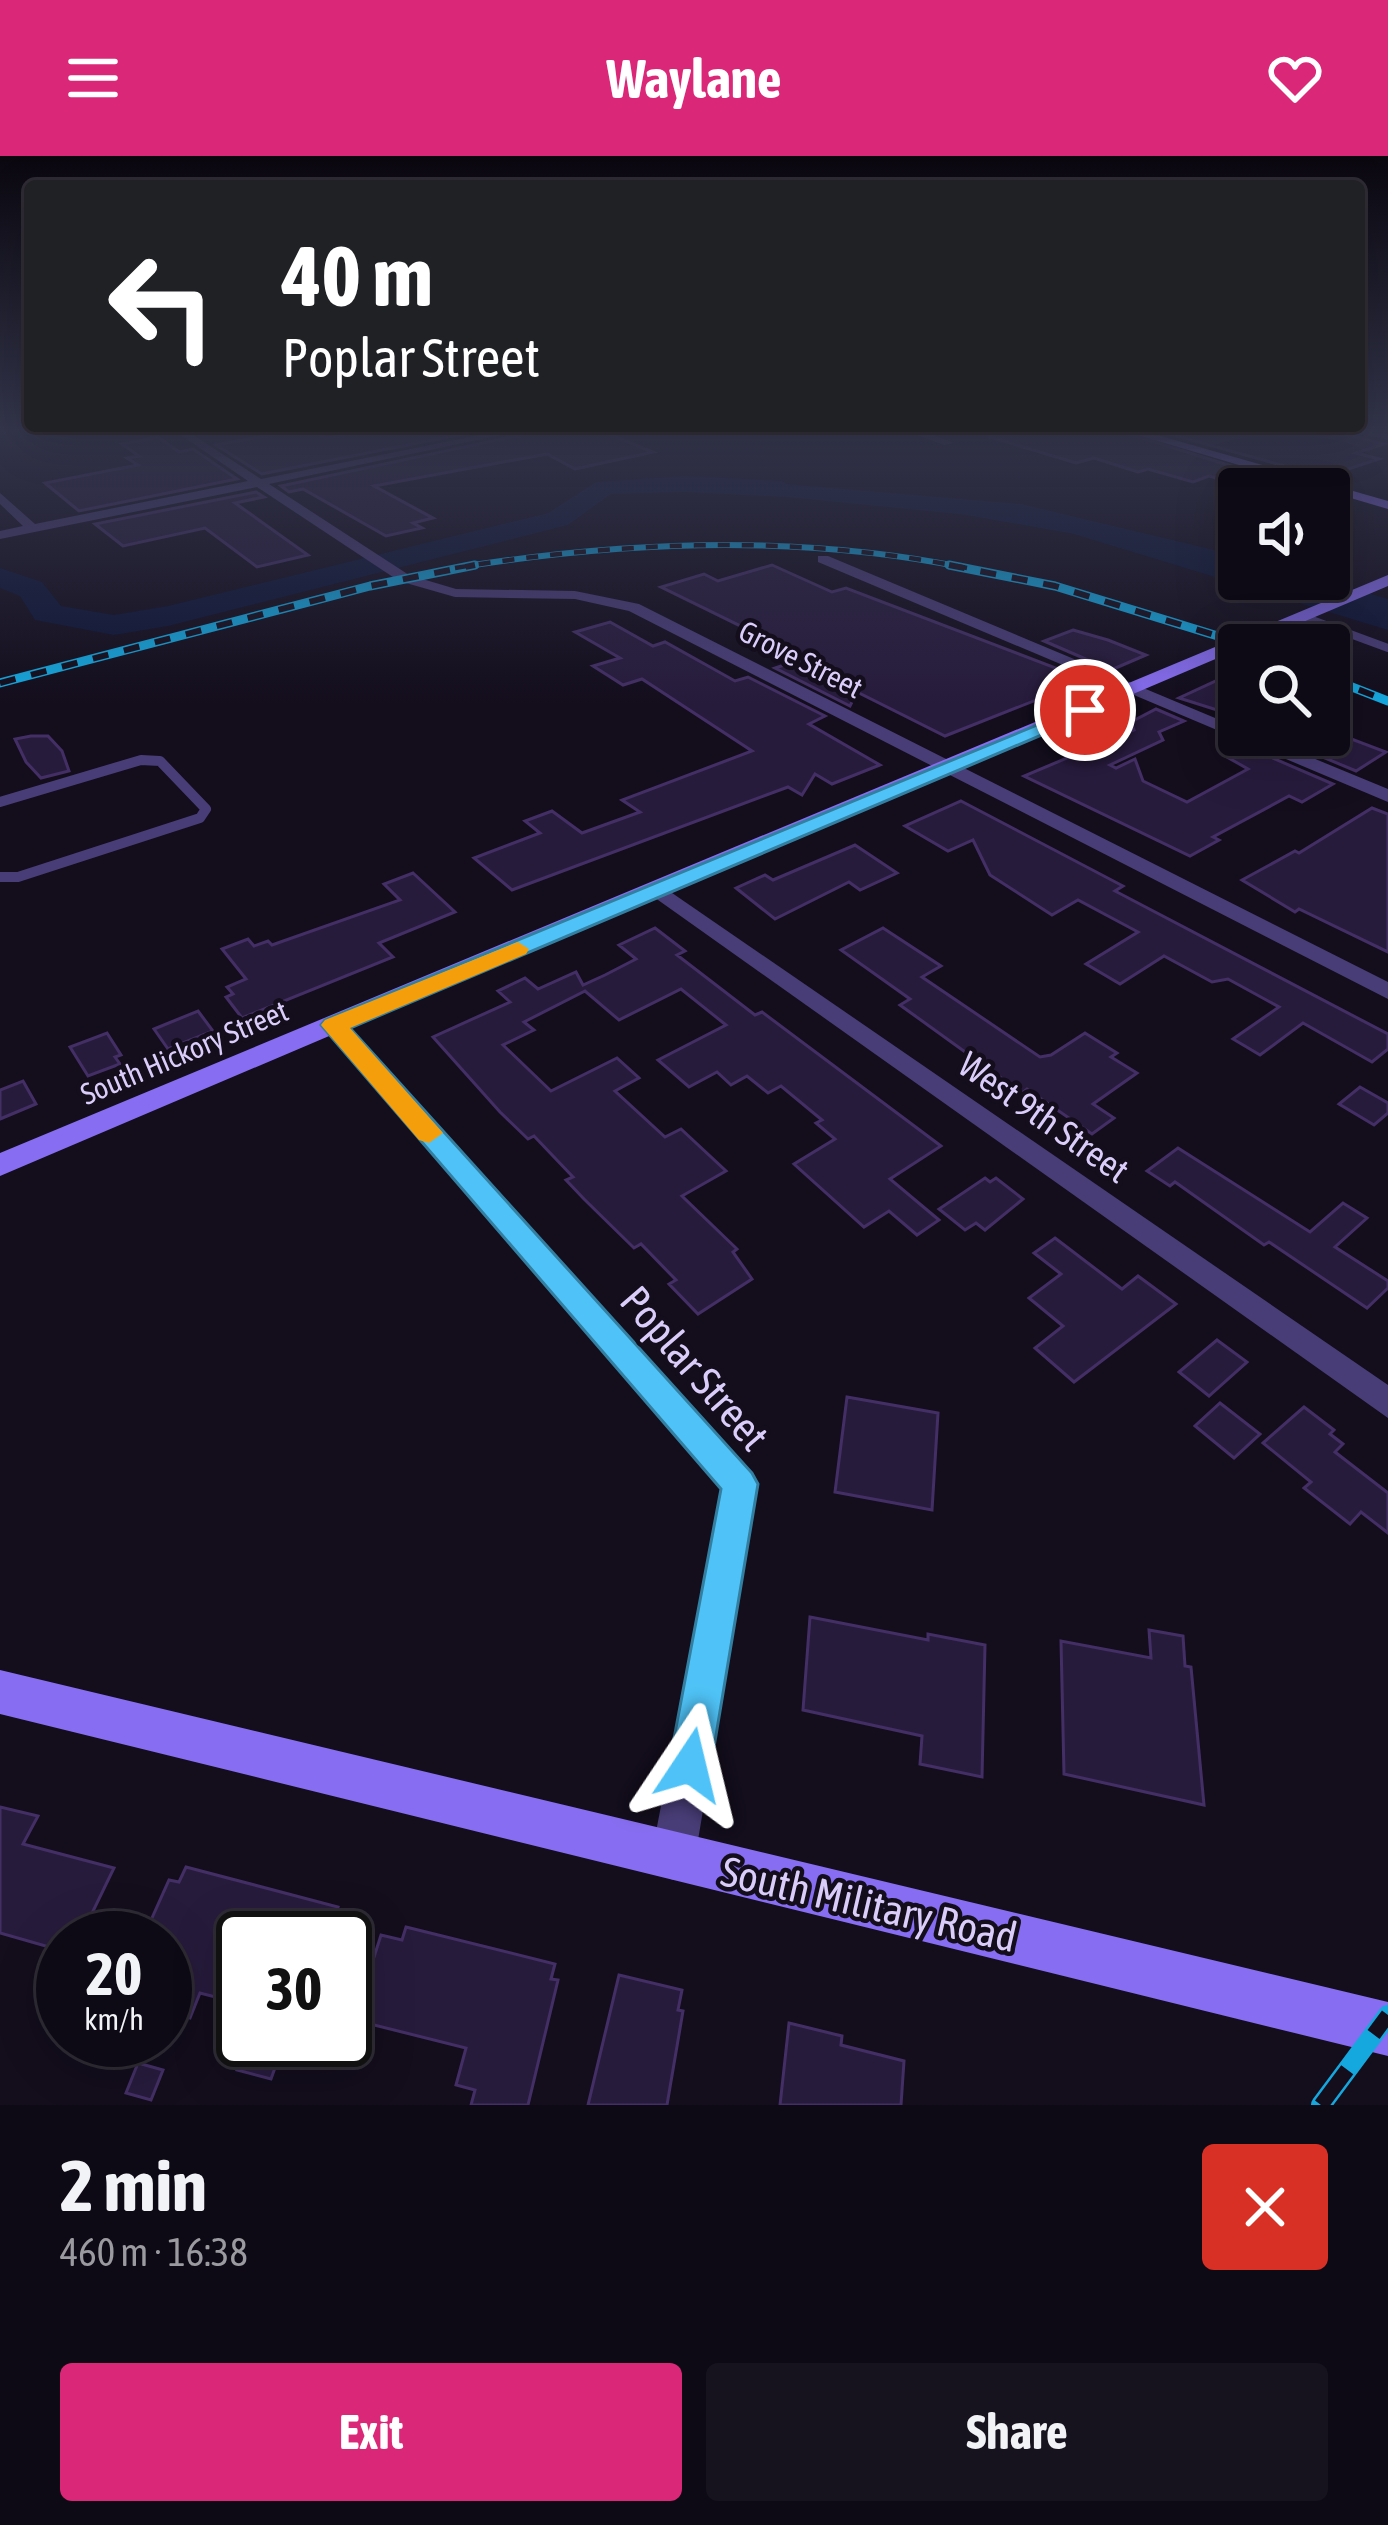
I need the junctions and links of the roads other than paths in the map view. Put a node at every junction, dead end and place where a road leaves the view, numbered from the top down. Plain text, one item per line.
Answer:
1 (26, 522) edge
2 (63, 522) edge
3 (319, 522) edge
4 (32, 528) junction
5 (0, 535) edge
6 (823, 559) dead end
7 (1388, 580) edge
8 (1310, 614) junction
9 (1388, 648) edge
10 (1132, 690) junction
11 (1218, 726) edge
12 (1291, 756) edge
13 (950, 769) junction
14 (1388, 796) edge
15 (0, 802) edge
16 (0, 877) edge
17 (659, 890) junction
18 (1388, 992) edge
19 (334, 1025) junction
20 (0, 1165) edge
21 (1388, 1403) edge
22 (0, 1692) edge
23 (673, 1858) junction
24 (1388, 2029) edge

1 - 4 street
2 - 4 street
3 - 13 street, Grove Street
4 - 5 street
6 - 10 street
7 - 8 street, South Hickory Street
8 - 9 lane
8 - 10 street, South Hickory Street
10 - 11 street
10 - 13 street, South Hickory Street
12 - 14 street
13 - 17 street, South Hickory Street
13 - 18 street, Grove Street
15 - 16 lane
17 - 19 street, South Hickory Street
17 - 21 street, West 9th Street
19 - 20 street, South Hickory Street
19 - 23 street, Poplar Street
22 - 23 street, South Military Road
23 - 24 street, South Military Road

